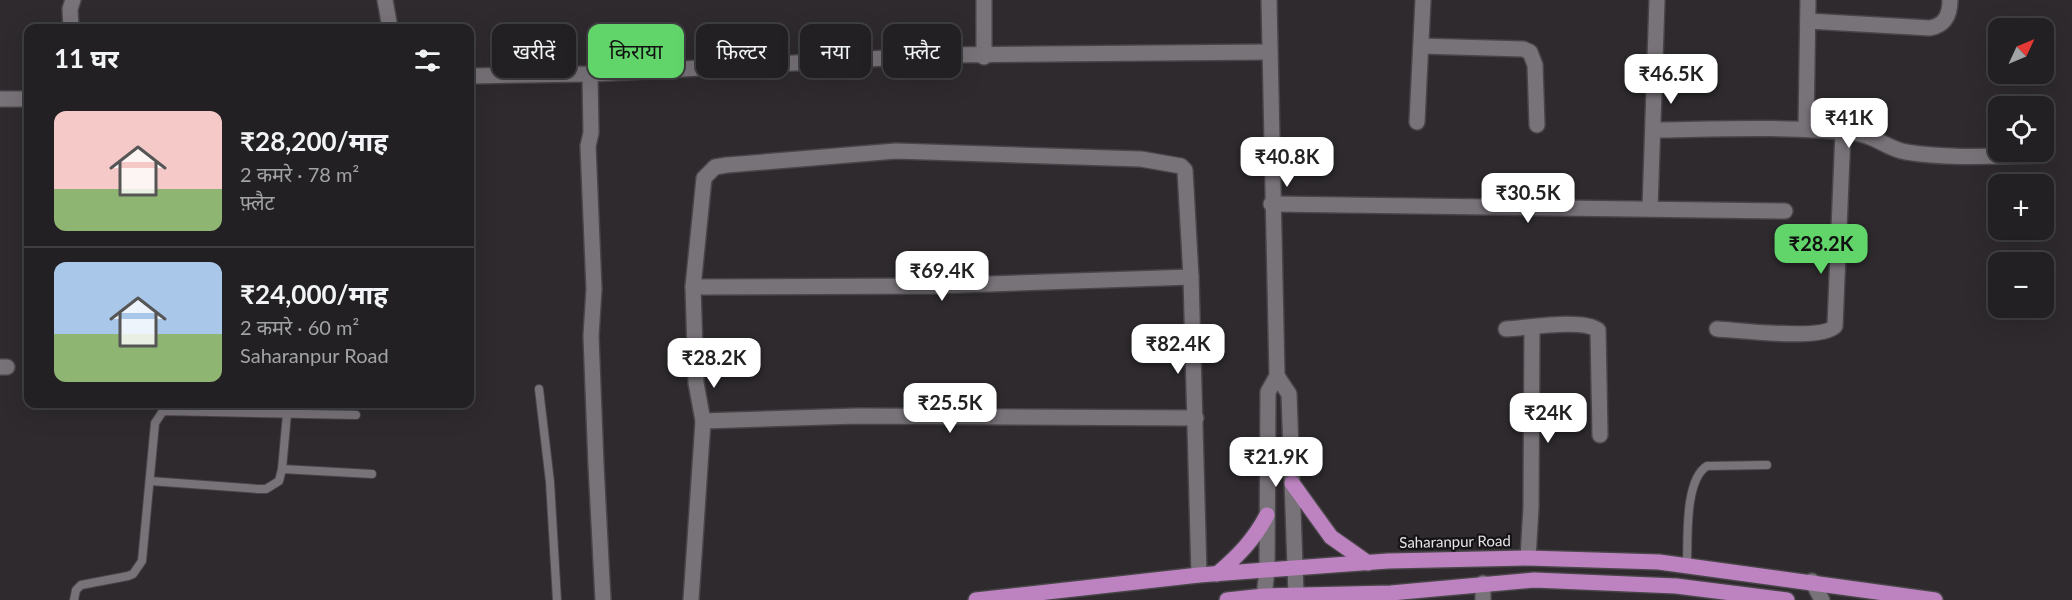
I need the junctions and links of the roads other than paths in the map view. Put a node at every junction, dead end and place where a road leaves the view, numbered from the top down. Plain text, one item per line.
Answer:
1 (73, 0) edge
2 (385, 0) edge
3 (984, 0) edge
4 (1269, 0) edge
5 (1423, 0) edge
6 (1657, 0) edge
7 (1808, 0) edge
8 (1950, 0) edge
9 (1808, 21) junction
10 (71, 24) edge
11 (389, 24) edge
12 (1421, 46) junction
13 (1268, 52) junction
14 (984, 57) junction
15 (684, 69) edge
16 (588, 74) edge
17 (474, 76) edge
18 (590, 78) edge
19 (0, 99) edge
20 (24, 99) edge
21 (1417, 122) dead end
22 (1537, 125) dead end
23 (1806, 128) junction
24 (1654, 130) junction
25 (1843, 132) junction
26 (1988, 156) edge
27 (1271, 204) junction
28 (1650, 209) junction
29 (1785, 211) dead end
30 (1191, 277) junction
31 (693, 287) junction
32 (1532, 328) junction
33 (1506, 329) dead end
34 (1717, 329) dead end
35 (1276, 376) junction
36 (539, 389) dead end
37 (287, 414) junction
38 (356, 415) dead end
39 (1196, 418) junction
40 (703, 421) junction
41 (1600, 435) dead end
42 (1767, 465) dead end
43 (282, 469) junction
44 (372, 474) dead end
45 (150, 481) junction
46 (1292, 483) junction
47 (1267, 515) junction
48 (1528, 558) junction
49 (1368, 563) junction
50 (1687, 566) junction
51 (1296, 569) junction
52 (1267, 571) junction
53 (1217, 574) junction
54 (1199, 575) junction
55 (1812, 581) junction
56 (1483, 583) junction
57 (1296, 595) junction
58 (1264, 596) junction
59 (1391, 596) edge
60 (688, 599) edge
61 (74, 600) edge
62 (558, 600) edge
63 (603, 600) edge
64 (976, 600) edge
65 (1227, 600) edge
66 (1483, 600) edge
67 (1787, 600) edge
68 (1822, 600) edge
69 (1935, 600) edge

1 - 10 street
2 - 11 street
3 - 14 street
4 - 13 street
5 - 12 street
6 - 24 street
7 - 9 street
8 - 9 street
9 - 23 street
12 - 21 street
12 - 22 street
13 - 14 street
13 - 27 street
14 - 15 street
16 - 17 street
18 - 63 street
19 - 20 street
23 - 24 street
23 - 25 street
24 - 28 street
25 - 26 street
25 - 34 street
27 - 28 street
27 - 35 street
28 - 29 street
30 - 31 street
30 - 31 street
30 - 39 street
31 - 40 street
32 - 33 street
32 - 41 street
32 - 48 street
35 - 46 street
35 - 47 street
36 - 62 lane
37 - 38 lane
37 - 43 lane
37 - 45 lane
39 - 40 street
39 - 54 street
40 - 60 street
42 - 50 lane
43 - 44 lane
43 - 45 lane
45 - 61 lane
46 - 49 main road
46 - 51 street
47 - 52 street
47 - 53 main road
48 - 49 main road, Saharanpur Road
48 - 50 main road, Saharanpur Road
49 - 51 main road, Saharanpur Road
50 - 55 main road, Saharanpur Road
51 - 52 main road, Saharanpur Road
51 - 57 street
52 - 53 main road, Saharanpur Road
52 - 58 street
53 - 54 main road, Saharanpur Road
54 - 64 main road, Saharanpur Road
55 - 68 street
55 - 69 main road, Saharanpur Road
56 - 59 main road
56 - 66 street
56 - 67 main road
57 - 58 main road
57 - 59 main road
58 - 65 main road

